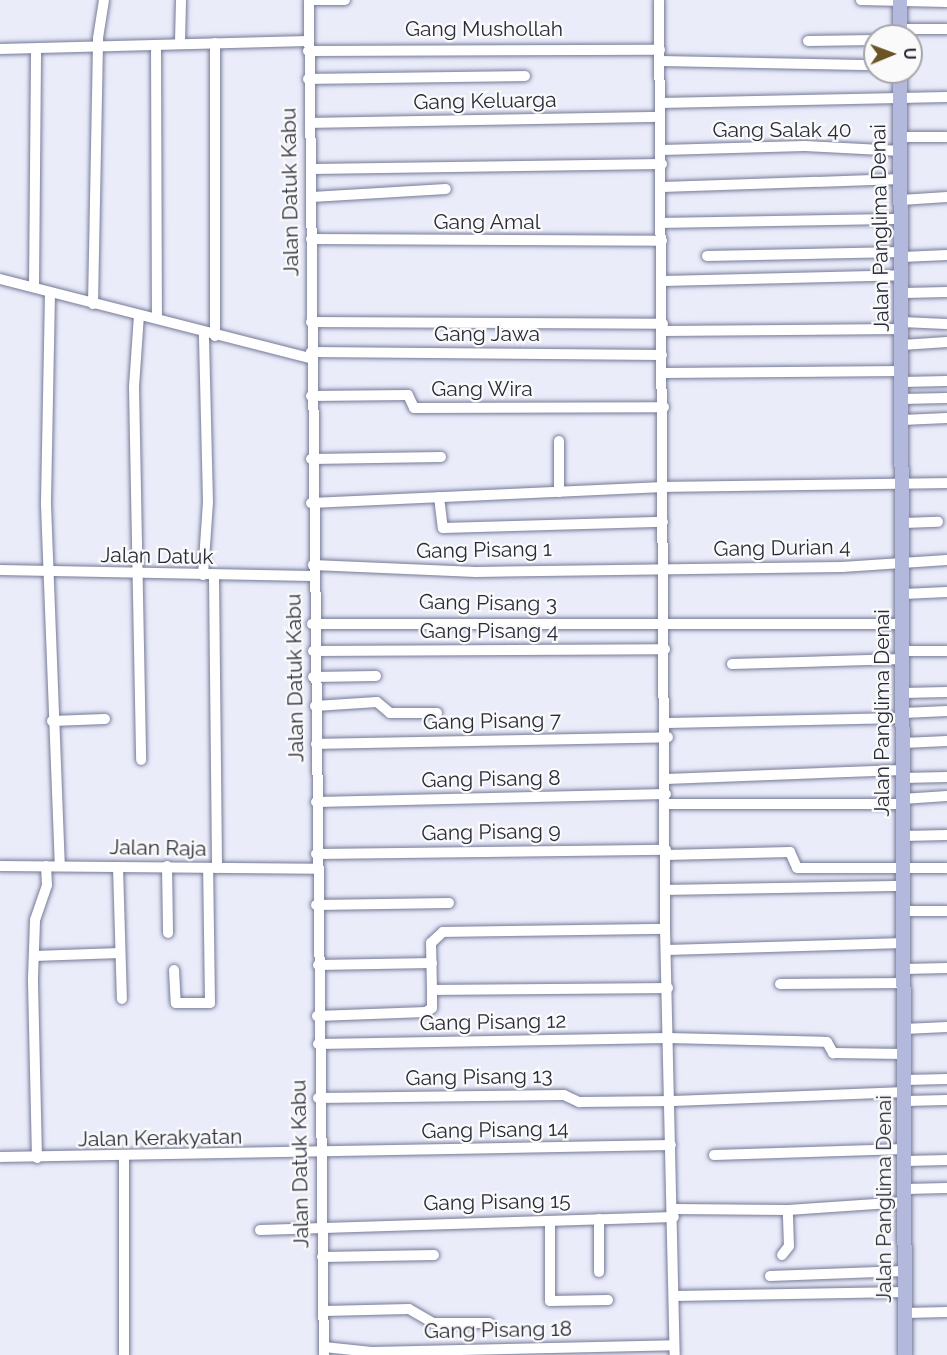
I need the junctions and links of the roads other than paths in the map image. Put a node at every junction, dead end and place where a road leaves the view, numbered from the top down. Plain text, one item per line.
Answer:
1 (104, 0) edge
2 (181, 0) edge
3 (309, 0) edge
4 (345, 0) edge
5 (659, 0) edge
6 (861, 0) edge
7 (900, 1) edge
8 (947, 2) edge
9 (900, 24) edge
10 (947, 29) edge
11 (923, 31) edge
12 (863, 40) edge
13 (808, 41) dead end
14 (180, 42) junction
15 (215, 43) junction
16 (303, 43) junction
17 (156, 45) junction
18 (0, 49) edge
19 (36, 49) junction
20 (99, 49) junction
21 (660, 55) junction
22 (863, 64) edge
23 (525, 76) dead end
24 (308, 79) junction
25 (900, 84) edge
26 (947, 97) edge
27 (899, 99) junction
28 (660, 103) junction
29 (660, 117) junction
30 (310, 123) junction
31 (947, 137) edge
32 (901, 144) junction
33 (662, 150) junction
34 (662, 164) junction
35 (312, 169) junction
36 (901, 179) junction
37 (662, 187) junction
38 (446, 189) dead end
39 (312, 197) junction
40 (947, 197) edge
41 (901, 200) junction
42 (900, 219) junction
43 (663, 223) junction
44 (311, 239) junction
45 (662, 241) junction
46 (902, 255) junction
47 (947, 255) edge
48 (707, 256) dead end
49 (903, 275) junction
50 (0, 279) edge
51 (663, 281) junction
52 (34, 287) junction
53 (947, 292) edge
54 (50, 293) junction
55 (904, 293) junction
56 (93, 304) junction
57 (139, 315) junction
58 (157, 318) junction
59 (310, 322) junction
60 (946, 324) edge
61 (902, 326) junction
62 (663, 327) junction
63 (210, 335) junction
64 (947, 342) edge
65 (902, 345) junction
66 (662, 356) junction
67 (307, 357) junction
68 (662, 373) junction
69 (902, 377) junction
70 (947, 381) edge
71 (311, 396) junction
72 (947, 398) edge
73 (902, 399) junction
74 (663, 407) junction
75 (947, 418) edge
76 (902, 420) junction
77 (559, 441) dead end
78 (441, 457) dead end
79 (311, 459) junction
80 (947, 483) edge
81 (902, 484) junction
82 (664, 487) junction
83 (559, 492) junction
84 (439, 497) junction
85 (311, 503) junction
86 (663, 522) junction
87 (938, 522) dead end
88 (903, 523) junction
89 (947, 560) edge
90 (903, 564) junction
91 (0, 570) edge
92 (313, 570) junction
93 (662, 570) junction
94 (50, 572) junction
95 (137, 575) junction
96 (203, 575) junction
97 (214, 577) junction
98 (947, 592) edge
99 (903, 594) junction
100 (312, 624) junction
101 (902, 624) junction
102 (664, 625) junction
103 (664, 649) junction
104 (313, 651) junction
105 (947, 651) edge
106 (902, 655) junction
107 (732, 664) dead end
108 (376, 676) dead end
109 (313, 677) junction
110 (947, 692) edge
111 (903, 693) junction
112 (315, 706) junction
113 (947, 711) edge
114 (437, 713) dead end
115 (903, 715) junction
116 (105, 719) dead end
117 (52, 721) junction
118 (667, 723) junction
119 (668, 737) junction
120 (947, 741) edge
121 (903, 743) junction
122 (316, 744) junction
123 (141, 760) dead end
124 (903, 774) junction
125 (947, 777) edge
126 (666, 779) junction
127 (947, 796) edge
128 (666, 799) junction
129 (902, 801) junction
130 (316, 802) junction
131 (903, 836) junction
132 (947, 836) edge
133 (666, 852) junction
134 (316, 854) junction
135 (0, 866) edge
136 (46, 866) junction
137 (60, 866) junction
138 (167, 866) junction
139 (118, 867) junction
140 (212, 868) junction
141 (903, 868) junction
142 (947, 868) edge
143 (316, 869) junction
144 (903, 886) junction
145 (667, 890) junction
146 (449, 903) dead end
147 (316, 905) junction
148 (903, 911) junction
149 (947, 911) edge
150 (666, 929) junction
151 (168, 933) dead end
152 (904, 943) junction
153 (667, 950) junction
154 (120, 953) junction
155 (34, 956) junction
156 (432, 963) junction
157 (318, 965) junction
158 (947, 968) edge
159 (174, 970) dead end
160 (904, 976) junction
161 (780, 984) dead end
162 (668, 988) junction
163 (432, 990) junction
164 (122, 999) dead end
165 (317, 1016) junction
166 (947, 1028) edge
167 (904, 1029) junction
168 (668, 1038) junction
169 (318, 1044) junction
170 (904, 1054) junction
171 (947, 1079) edge
172 (905, 1091) junction
173 (318, 1098) junction
174 (947, 1100) edge
175 (673, 1101) junction
176 (671, 1145) junction
177 (320, 1154) junction
178 (714, 1155) dead end
179 (905, 1155) junction
180 (0, 1157) edge
181 (37, 1158) junction
182 (124, 1158) junction
183 (947, 1160) edge
184 (947, 1188) edge
185 (905, 1195) junction
186 (788, 1209) junction
187 (674, 1213) junction
188 (599, 1219) junction
189 (550, 1221) junction
190 (322, 1225) junction
191 (260, 1230) dead end
192 (434, 1255) dead end
193 (782, 1255) dead end
194 (322, 1257) junction
195 (905, 1271) junction
196 (599, 1272) dead end
197 (770, 1276) dead end
198 (905, 1292) junction
199 (674, 1296) junction
200 (608, 1300) dead end
201 (324, 1311) junction
202 (947, 1312) edge
203 (905, 1313) junction
204 (489, 1323) dead end
205 (675, 1350) edge
206 (324, 1351) edge
207 (124, 1355) edge
208 (905, 1355) edge

1 - 20 street
2 - 14 street
3 - 4 street
3 - 16 street, Jalan Datuk Kabu
5 - 21 street
6 - 7 street
7 - 8 street
7 - 9 main road
10 - 11 street
12 - 13 street
14 - 15 street, Gang Mushollah
14 - 17 street, Gang Mushollah
15 - 16 street, Gang Mushollah
15 - 63 street
16 - 21 street, Gang Mushollah
16 - 24 street, Jalan Datuk Kabu
17 - 20 street, Gang Mushollah
17 - 58 street
18 - 19 street, Gang Mushollah
19 - 20 street, Gang Mushollah
19 - 52 street
20 - 56 street
21 - 22 street, Gang Mushollah
21 - 28 street
23 - 24 street
24 - 30 street, Jalan Datuk Kabu
25 - 27 main road, Jalan Panglima Denai
26 - 27 street
27 - 28 street
27 - 32 main road, Jalan Panglima Denai
28 - 29 street
29 - 30 street, Gang Keluarga
29 - 33 street
30 - 35 street, Jalan Datuk Kabu
31 - 32 street, Gang Salak 40
32 - 33 street, Gang Salak 40
32 - 36 main road, Jalan Panglima Denai
33 - 34 street
34 - 35 street
34 - 37 street
35 - 39 street, Jalan Datuk Kabu
36 - 37 street
36 - 41 main road, Jalan Panglima Denai
37 - 43 street
38 - 39 street
39 - 44 street, Jalan Datuk Kabu
40 - 41 street
41 - 42 main road, Jalan Panglima Denai
42 - 43 street
42 - 46 main road, Jalan Panglima Denai
43 - 45 street
44 - 45 street, Gang Amal
44 - 59 street, Jalan Datuk Kabu
45 - 51 street
46 - 47 street
46 - 48 street
46 - 49 main road, Jalan Panglima Denai
49 - 51 street
49 - 55 main road, Jalan Panglima Denai
50 - 52 street, Gang Jawa
51 - 62 street
52 - 54 street, Gang Jawa
53 - 55 street
54 - 56 street, Gang Jawa
54 - 94 street
55 - 61 main road, Jalan Panglima Denai
56 - 57 street, Gang Jawa
57 - 58 street, Gang Jawa
57 - 95 street
58 - 63 street, Gang Jawa
59 - 62 street
59 - 67 street, Jalan Datuk Kabu
60 - 61 street
61 - 62 street
61 - 65 main road, Jalan Panglima Denai
62 - 66 street
63 - 67 street, Gang Jawa
63 - 96 street
64 - 65 street
65 - 69 main road, Jalan Panglima Denai
66 - 67 street, Gang Jawa
66 - 68 street
67 - 71 street, Jalan Datuk Kabu
68 - 69 street
68 - 74 street
69 - 70 street
69 - 73 main road, Jalan Panglima Denai
71 - 74 street, Gang Wira
71 - 79 street, Jalan Datuk Kabu
72 - 73 street
73 - 76 main road, Jalan Panglima Denai
74 - 82 street
75 - 76 street
76 - 81 main road, Jalan Panglima Denai
77 - 83 street
78 - 79 street
79 - 85 street, Jalan Datuk Kabu
80 - 81 street
81 - 82 street
81 - 88 main road, Jalan Panglima Denai
82 - 83 street
82 - 86 street
83 - 84 street
84 - 85 street
84 - 86 street
85 - 92 street, Jalan Datuk Kabu
86 - 93 street
87 - 88 street
88 - 90 main road, Jalan Panglima Denai
89 - 90 street, Gang Durian 4
90 - 93 street, Gang Durian 4
90 - 99 main road, Jalan Panglima Denai
91 - 94 street, Jalan Datuk
92 - 93 street, Gang Pisang 1
92 - 97 street, Jalan Datuk
92 - 100 street, Jalan Datuk Kabu
93 - 102 street
94 - 95 street, Jalan Datuk
94 - 117 street
95 - 96 street, Jalan Datuk
95 - 123 street
96 - 97 street, Jalan Datuk
97 - 140 street
98 - 99 street
99 - 101 main road, Jalan Panglima Denai
100 - 102 street, Gang Pisang 3
100 - 104 street, Jalan Datuk Kabu
101 - 102 street, Gang Pisang 3
101 - 106 main road, Jalan Panglima Denai
102 - 103 street
103 - 104 street, Gang Pisang 4
103 - 118 street
104 - 109 street, Jalan Datuk Kabu
105 - 106 street
106 - 107 street
106 - 111 main road, Jalan Panglima Denai
108 - 109 street
109 - 112 street, Jalan Datuk Kabu
110 - 111 street
111 - 115 main road, Jalan Panglima Denai
112 - 114 street
112 - 122 street, Jalan Datuk Kabu
113 - 115 street
115 - 118 street
115 - 121 main road, Jalan Panglima Denai
116 - 117 street
117 - 137 street
118 - 119 street
119 - 122 street, Gang Pisang 7
119 - 126 street
120 - 121 street
121 - 124 main road, Jalan Panglima Denai
122 - 130 street, Jalan Datuk Kabu
124 - 125 street
124 - 126 street
124 - 129 main road, Jalan Panglima Denai
126 - 128 street
127 - 129 street, Gang Pisang 8
128 - 129 street, Gang Pisang 8
128 - 130 street, Gang Pisang 8
128 - 133 street
129 - 131 main road, Jalan Panglima Denai
130 - 134 street, Jalan Datuk Kabu
131 - 132 street
131 - 141 main road, Jalan Panglima Denai
133 - 134 street, Gang Pisang 9
133 - 141 street, Gang Pisang 9
133 - 145 street
134 - 143 street, Jalan Datuk Kabu
135 - 136 street, Jalan Raja
136 - 137 street, Jalan Raja
136 - 155 street
137 - 139 street, Jalan Raja
138 - 139 street, Jalan Raja
138 - 140 street, Jalan Raja
138 - 151 street
139 - 154 street
140 - 143 street, Jalan Raja
140 - 159 street
141 - 142 street
141 - 144 main road, Jalan Panglima Denai
143 - 147 street, Jalan Datuk Kabu
144 - 145 street
144 - 148 main road, Jalan Panglima Denai
145 - 150 street
146 - 147 street
147 - 157 street, Jalan Datuk Kabu
148 - 149 street
148 - 152 main road, Jalan Panglima Denai
150 - 153 street
150 - 156 street
152 - 153 street
152 - 160 main road, Jalan Panglima Denai
153 - 162 street
154 - 155 street
154 - 164 street
155 - 181 street
156 - 157 street
156 - 163 street
157 - 165 street, Jalan Datuk Kabu
158 - 160 street
160 - 161 street
160 - 167 main road, Jalan Panglima Denai
162 - 163 street
162 - 168 street
163 - 165 street
165 - 169 street, Jalan Datuk Kabu
166 - 167 street
167 - 170 main road, Jalan Panglima Denai
168 - 169 street, Gang Pisang 12
168 - 170 street, Gang Pisang 12
168 - 175 street
169 - 173 street, Jalan Datuk Kabu
170 - 172 main road, Jalan Panglima Denai
171 - 172 street
172 - 174 street
172 - 175 street, Gang Pisang 13
172 - 179 main road, Jalan Panglima Denai
173 - 175 street, Gang Pisang 13
173 - 177 street, Jalan Datuk Kabu
175 - 176 street
176 - 177 street, Gang Pisang 14
176 - 187 street
177 - 182 street, Jalan Kerakyatan
177 - 190 street, Jalan Datuk Kabu
178 - 179 street
179 - 183 street
179 - 185 main road, Jalan Panglima Denai
180 - 181 street, Jalan Kerakyatan
181 - 182 street, Jalan Kerakyatan
182 - 207 street
184 - 185 street, Gang Pisang 15
185 - 186 street, Gang Pisang 15
185 - 195 main road, Jalan Panglima Denai
186 - 187 street, Gang Pisang 15
186 - 193 street
187 - 188 street, Gang Pisang 15
187 - 199 street
188 - 189 street, Gang Pisang 15
188 - 196 street
189 - 190 street, Gang Pisang 15
189 - 200 street
190 - 191 street, Gang Pisang 15
190 - 194 street, Jalan Datuk Kabu
192 - 194 street
194 - 201 street, Jalan Datuk Kabu
195 - 197 street
195 - 198 main road, Jalan Panglima Denai
198 - 199 street
198 - 203 main road, Jalan Panglima Denai
199 - 205 street
201 - 204 street
201 - 206 street, Jalan Datuk Kabu
202 - 203 street
203 - 208 main road, Jalan Panglima Denai
205 - 206 street, Gang Pisang 18

